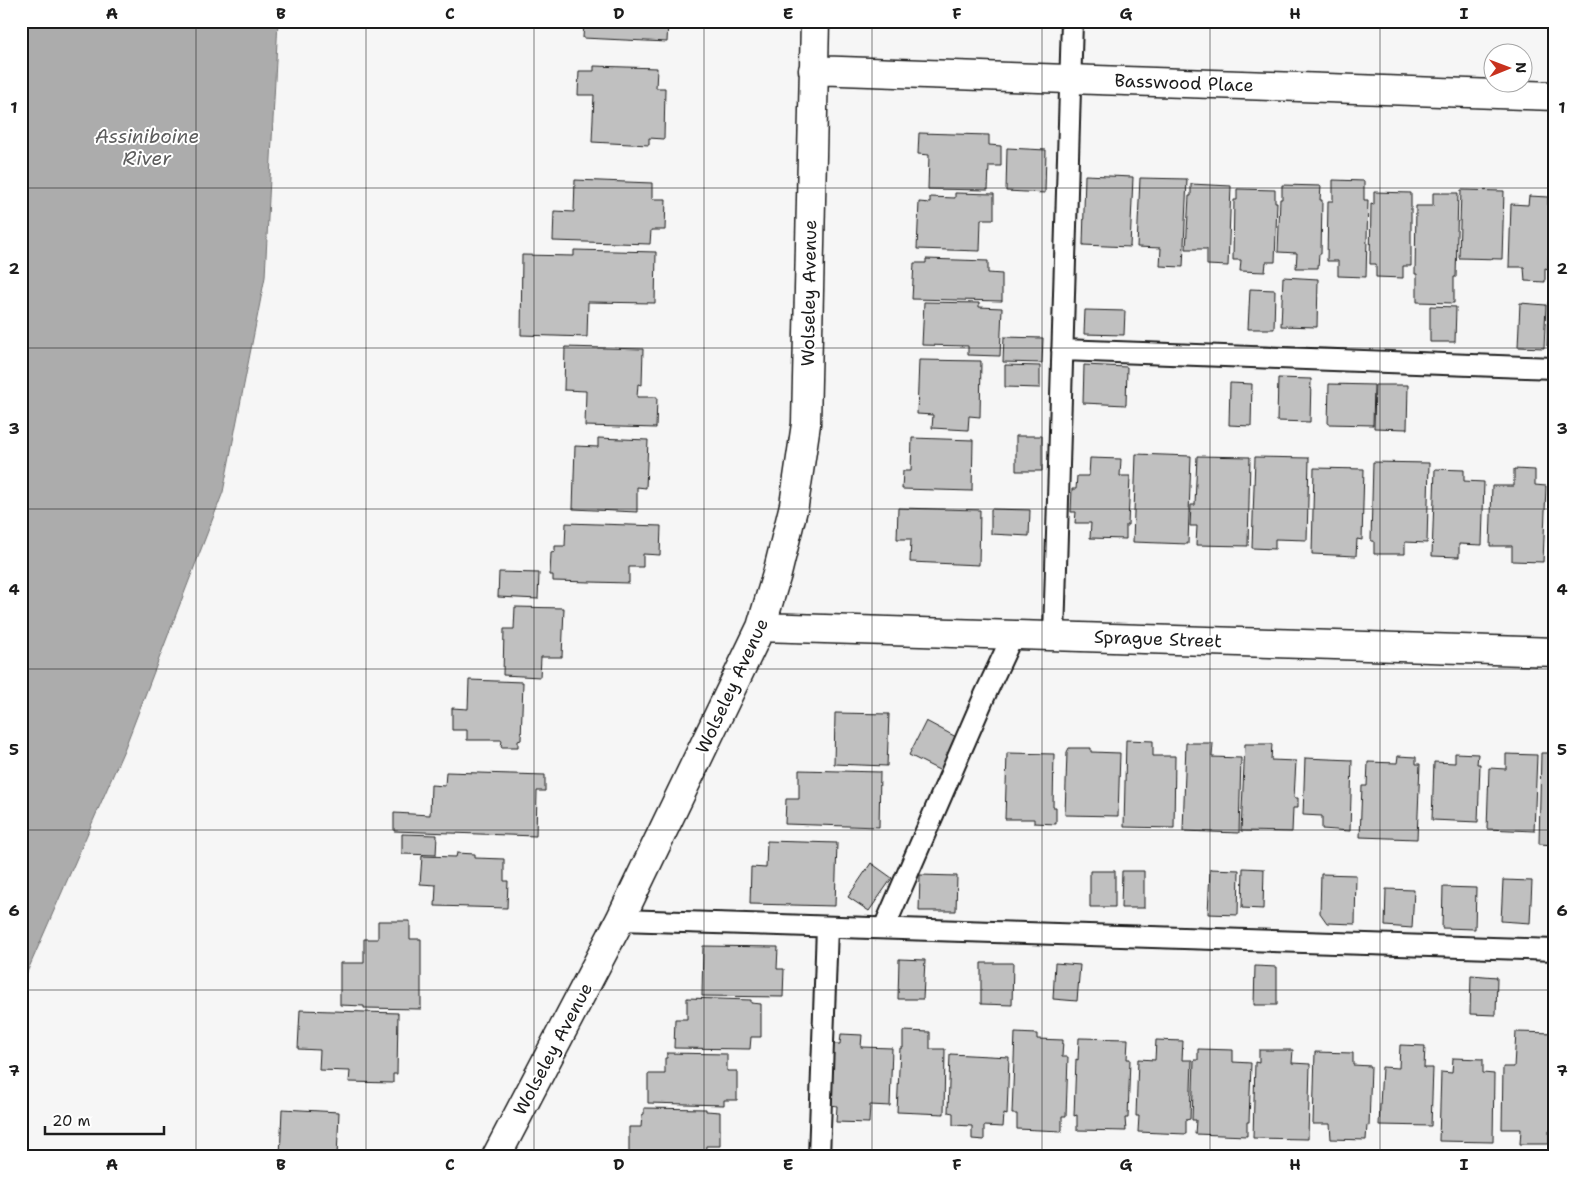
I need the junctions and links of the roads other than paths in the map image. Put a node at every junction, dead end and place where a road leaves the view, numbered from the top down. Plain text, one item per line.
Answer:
1 (815, 21) edge
2 (1072, 21) edge
3 (813, 70) junction
4 (1070, 79) junction
5 (1555, 96) edge
6 (1062, 350) junction
7 (1555, 368) edge
8 (761, 626) junction
9 (1013, 635) junction
10 (1054, 636) junction
11 (1555, 652) edge
12 (620, 920) junction
13 (827, 927) junction
14 (884, 928) junction
15 (1555, 950) edge
16 (496, 1157) edge
17 (819, 1157) edge

1 - 3 street, Wolseley Avenue
2 - 4 lane
3 - 4 street, Basswood Place
3 - 8 street, Wolseley Avenue
4 - 5 street, Basswood Place
4 - 6 lane
6 - 7 lane
6 - 10 lane
8 - 9 street, Sprague Street
8 - 12 street, Wolseley Avenue
9 - 10 street, Sprague Street
9 - 14 lane
10 - 11 street, Sprague Street
12 - 13 lane
12 - 16 street, Wolseley Avenue
13 - 14 lane
13 - 17 lane
14 - 15 lane

